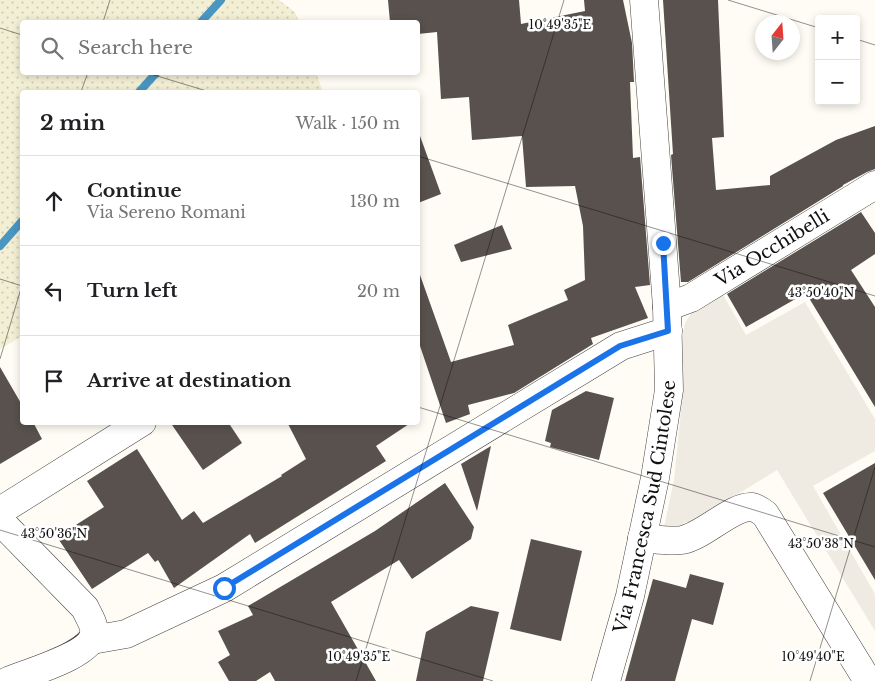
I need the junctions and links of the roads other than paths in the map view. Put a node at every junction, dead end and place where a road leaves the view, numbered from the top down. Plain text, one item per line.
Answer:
1 (644, 0) edge
2 (875, 185) edge
3 (667, 319) junction
4 (137, 425) edge
5 (0, 511) edge
6 (0, 522) edge
7 (642, 538) junction
8 (92, 640) junction
9 (8, 681) edge
10 (606, 681) edge
11 (868, 681) edge

1 - 3 street, Via Francesca Sud Cintolese
2 - 3 street, Via Occhibelli
3 - 7 street, Via Francesca Sud Cintolese
3 - 8 street, Via Occhibelli
4 - 5 street
6 - 8 street
7 - 10 street, Via Francesca Sud Cintolese
7 - 11 street
8 - 9 street

